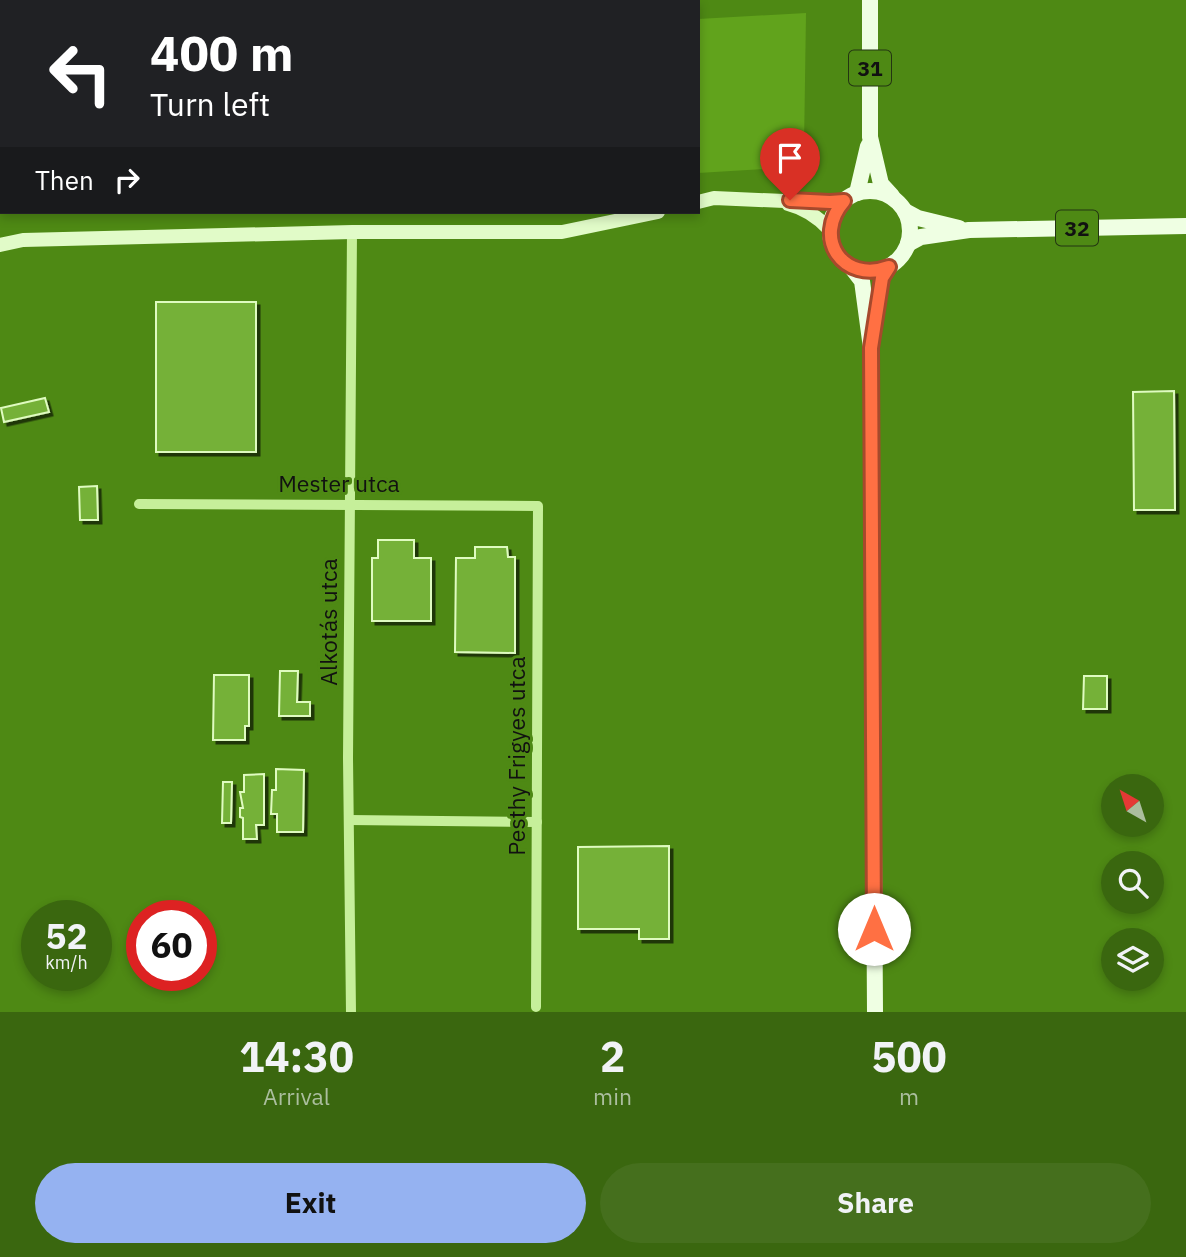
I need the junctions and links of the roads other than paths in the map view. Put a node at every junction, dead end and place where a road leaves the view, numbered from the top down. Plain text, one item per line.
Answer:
1 (870, 0) edge
2 (870, 137) junction
3 (850, 197) junction
4 (770, 199) junction
5 (700, 202) edge
6 (901, 206) junction
7 (648, 214) edge
8 (1186, 226) edge
9 (830, 230) junction
10 (969, 230) junction
11 (352, 232) junction
12 (908, 244) junction
13 (0, 245) edge
14 (889, 267) junction
15 (852, 268) junction
16 (871, 348) junction
17 (349, 503) junction
18 (139, 504) dead end
19 (538, 506) joint
20 (349, 820) junction
21 (537, 822) junction
22 (536, 1007) dead end
23 (351, 1012) edge
24 (875, 1012) edge

1 - 2 main road, 31
2 - 3 main road, 31
2 - 6 main road, 31
3 - 4 street
3 - 6 main road
3 - 9 main road, 31
4 - 5 street
4 - 9 street
6 - 10 main road, 32
6 - 12 main road, 31
7 - 11 street
8 - 10 main road, 32
9 - 15 main road
10 - 12 main road, 32
11 - 13 street
11 - 17 street, Alkotás utca
12 - 14 main road
14 - 15 main road
14 - 16 main road
15 - 16 main road
16 - 24 main road
17 - 18 street, Mester utca
17 - 19 street, Mester utca
17 - 20 street, Alkotás utca
19 - 21 street, Pesthy Frigyes utca
20 - 21 street
20 - 23 street, Alkotás utca
21 - 22 street, Pesthy Frigyes utca

